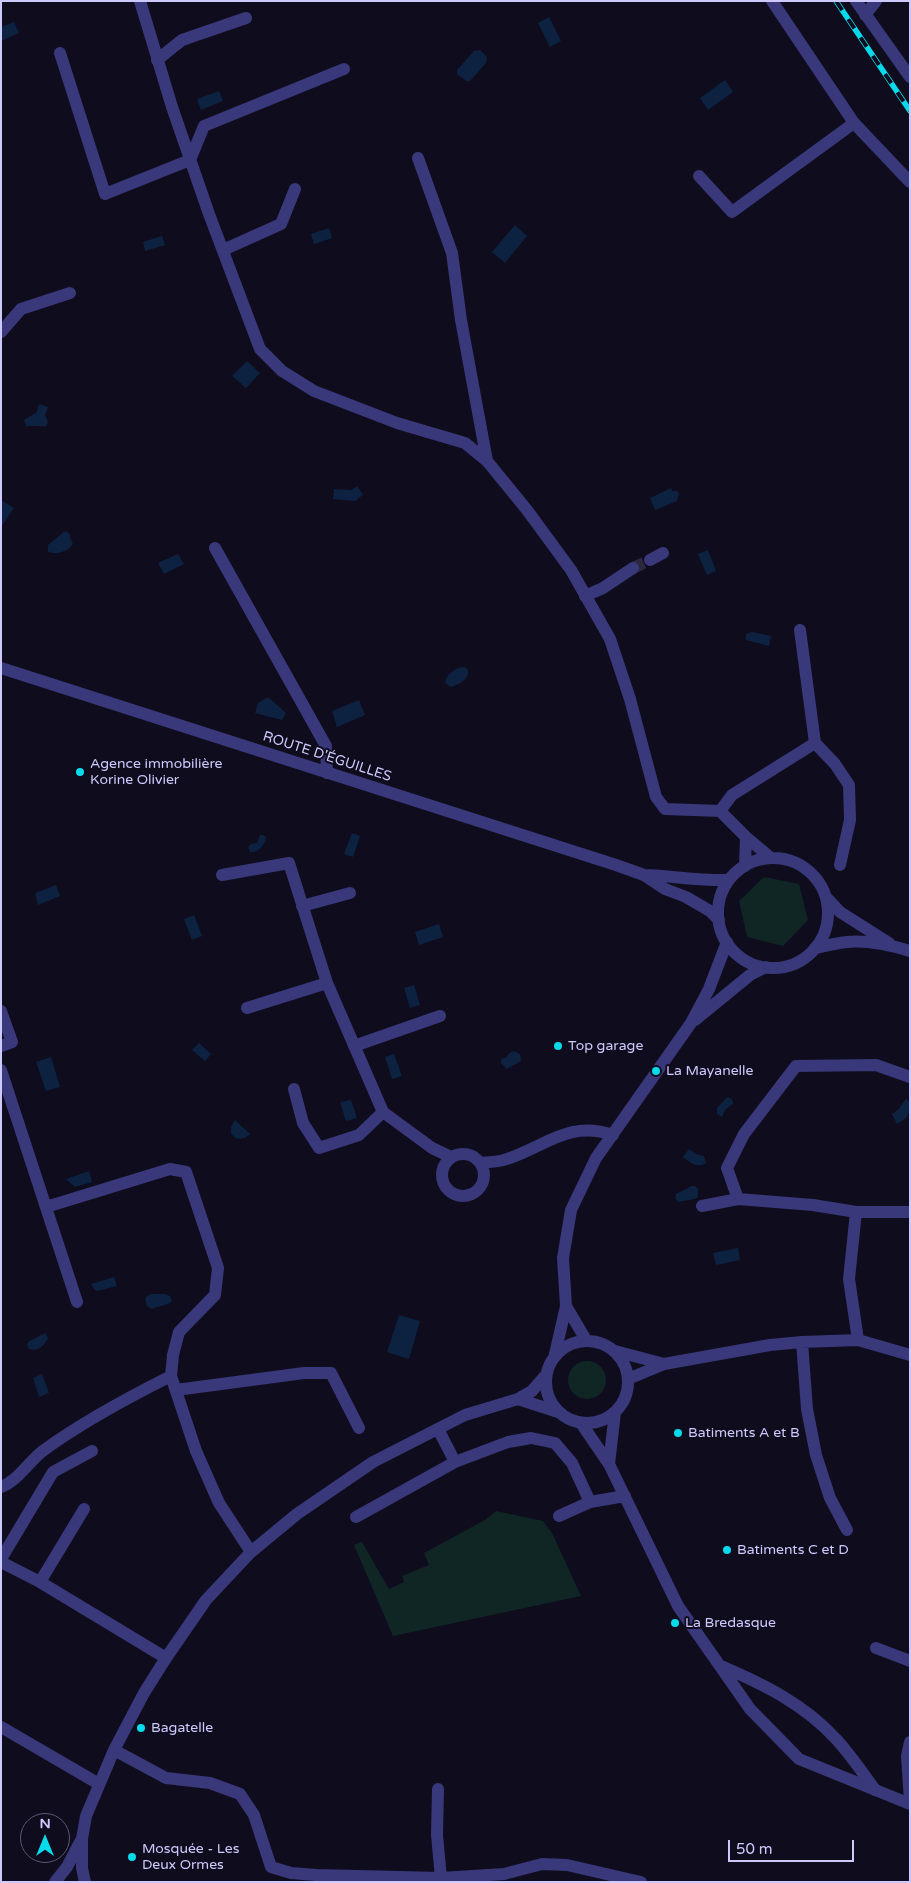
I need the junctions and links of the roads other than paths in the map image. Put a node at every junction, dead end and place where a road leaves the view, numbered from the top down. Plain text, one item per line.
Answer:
1 (140, 1) edge
2 (772, 1) edge
3 (856, 1) edge
4 (876, 1) edge
5 (865, 15) junction
6 (246, 18) dead end
7 (60, 54) dead end
8 (157, 60) junction
9 (344, 69) dead end
10 (910, 77) edge
11 (854, 122) junction
12 (418, 158) dead end
13 (190, 160) junction
14 (700, 176) dead end
15 (910, 182) edge
16 (295, 189) dead end
17 (223, 250) junction
18 (70, 293) dead end
19 (1, 332) edge
20 (487, 461) junction
21 (215, 548) dead end
22 (664, 553) dead end
23 (650, 560) tunnel mouth
24 (632, 568) tunnel mouth
25 (585, 596) junction
26 (800, 630) dead end
27 (1, 668) edge
28 (815, 743) junction
29 (328, 773) junction
30 (720, 811) junction
31 (746, 837) junction
32 (771, 858) junction
33 (840, 865) dead end
34 (745, 866) junction
35 (222, 875) dead end
36 (644, 875) junction
37 (729, 880) junction
38 (350, 893) dead end
39 (826, 898) junction
40 (302, 906) junction
41 (719, 920) junction
42 (727, 942) junction
43 (894, 946) junction
44 (815, 948) junction
45 (910, 951) edge
46 (766, 967) junction
47 (327, 983) junction
48 (247, 1008) dead end
49 (1, 1011) edge
50 (440, 1016) dead end
51 (691, 1023) junction
52 (1, 1046) edge
53 (354, 1046) junction
54 (1, 1070) edge
55 (910, 1078) edge
56 (294, 1089) dead end
57 (383, 1112) junction
58 (613, 1135) junction
59 (432, 1148) junction
60 (451, 1157) junction
61 (504, 1160) junction
62 (480, 1163) junction
63 (442, 1176) junction
64 (482, 1184) junction
65 (738, 1199) junction
66 (702, 1206) dead end
67 (46, 1207) junction
68 (856, 1212) junction
69 (910, 1212) edge
70 (77, 1302) dead end
71 (566, 1306) junction
72 (586, 1340) junction
73 (858, 1340) junction
74 (802, 1342) junction
75 (615, 1351) junction
76 (555, 1354) junction
77 (910, 1355) edge
78 (664, 1364) junction
79 (171, 1376) junction
80 (545, 1376) junction
81 (628, 1379) junction
82 (176, 1390) junction
83 (518, 1399) junction
84 (558, 1412) junction
85 (615, 1412) junction
86 (581, 1423) junction
87 (359, 1428) dead end
88 (438, 1429) junction
89 (92, 1451) dead end
90 (455, 1462) junction
91 (609, 1464) junction
92 (1, 1487) edge
93 (625, 1496) junction
94 (590, 1502) junction
95 (84, 1509) dead end
96 (559, 1516) dead end
97 (356, 1517) dead end
98 (847, 1530) dead end
99 (251, 1552) junction
100 (1, 1560) edge
101 (40, 1582) junction
102 (876, 1648) dead end
103 (166, 1658) junction
104 (910, 1661) edge
105 (720, 1666) junction
106 (1, 1727) edge
107 (910, 1742) edge
108 (114, 1750) junction
109 (99, 1784) junction
110 (438, 1789) dead end
111 (877, 1792) junction
112 (910, 1802) edge
113 (82, 1839) junction
114 (441, 1878) junction
115 (55, 1882) edge
116 (85, 1882) edge
117 (641, 1882) edge

1 - 8 street
2 - 11 street
3 - 5 street
4 - 5 street
5 - 10 street
6 - 8 street
7 - 13 street
8 - 13 street
9 - 13 street
11 - 14 street
11 - 15 street
12 - 20 street
13 - 17 street
16 - 17 street
17 - 20 street
18 - 19 street
20 - 25 street
21 - 29 street
22 - 23 street
24 - 25 street
25 - 30 street
26 - 28 street
27 - 29 street, ROUTE D'ÉGUILLES
28 - 30 street
28 - 33 street
29 - 36 street, ROUTE D'ÉGUILLES
30 - 31 street
31 - 32 street
31 - 34 street
32 - 34 street
32 - 39 street
34 - 37 street
35 - 40 street
36 - 37 street, ROUTE D'ÉGUILLES
36 - 41 street, ROUTE D'ÉGUILLES
37 - 41 street
38 - 40 street
39 - 43 street
39 - 44 street
40 - 47 street
41 - 42 street
42 - 46 street
42 - 51 street
43 - 44 street
43 - 45 street
44 - 46 street
46 - 51 street
47 - 48 street
47 - 53 street
49 - 52 street
50 - 53 street
51 - 58 street
53 - 57 street
54 - 67 street
55 - 65 street
56 - 57 street
57 - 59 street
58 - 61 street
58 - 71 street
59 - 60 street
59 - 63 street
60 - 62 street
60 - 63 street
61 - 62 street
61 - 64 street
62 - 64 street
63 - 64 street
65 - 66 street
65 - 68 street
67 - 70 street
67 - 79 street
68 - 69 street
68 - 73 street
71 - 72 street
71 - 76 street
72 - 75 street
72 - 76 street
73 - 74 street
73 - 77 street
74 - 78 street
74 - 98 street
75 - 78 street
75 - 81 street
76 - 80 street
78 - 81 street
79 - 82 street
79 - 92 street
80 - 83 street
80 - 84 street
81 - 85 street
82 - 87 street
82 - 99 street
83 - 84 street
83 - 88 street
84 - 86 street
85 - 86 street
85 - 91 street
86 - 91 street
88 - 90 street
88 - 99 street
89 - 100 street
90 - 94 street
90 - 97 street
91 - 93 street
93 - 94 street
93 - 105 street
94 - 96 street
95 - 101 street
99 - 103 street
100 - 101 street
101 - 103 street
102 - 104 street
103 - 108 street
105 - 111 street
105 - 111 street
106 - 109 street
107 - 112 street
108 - 109 street
108 - 114 street
109 - 113 street
110 - 114 street
111 - 112 street
113 - 115 street
113 - 116 street
114 - 117 street

